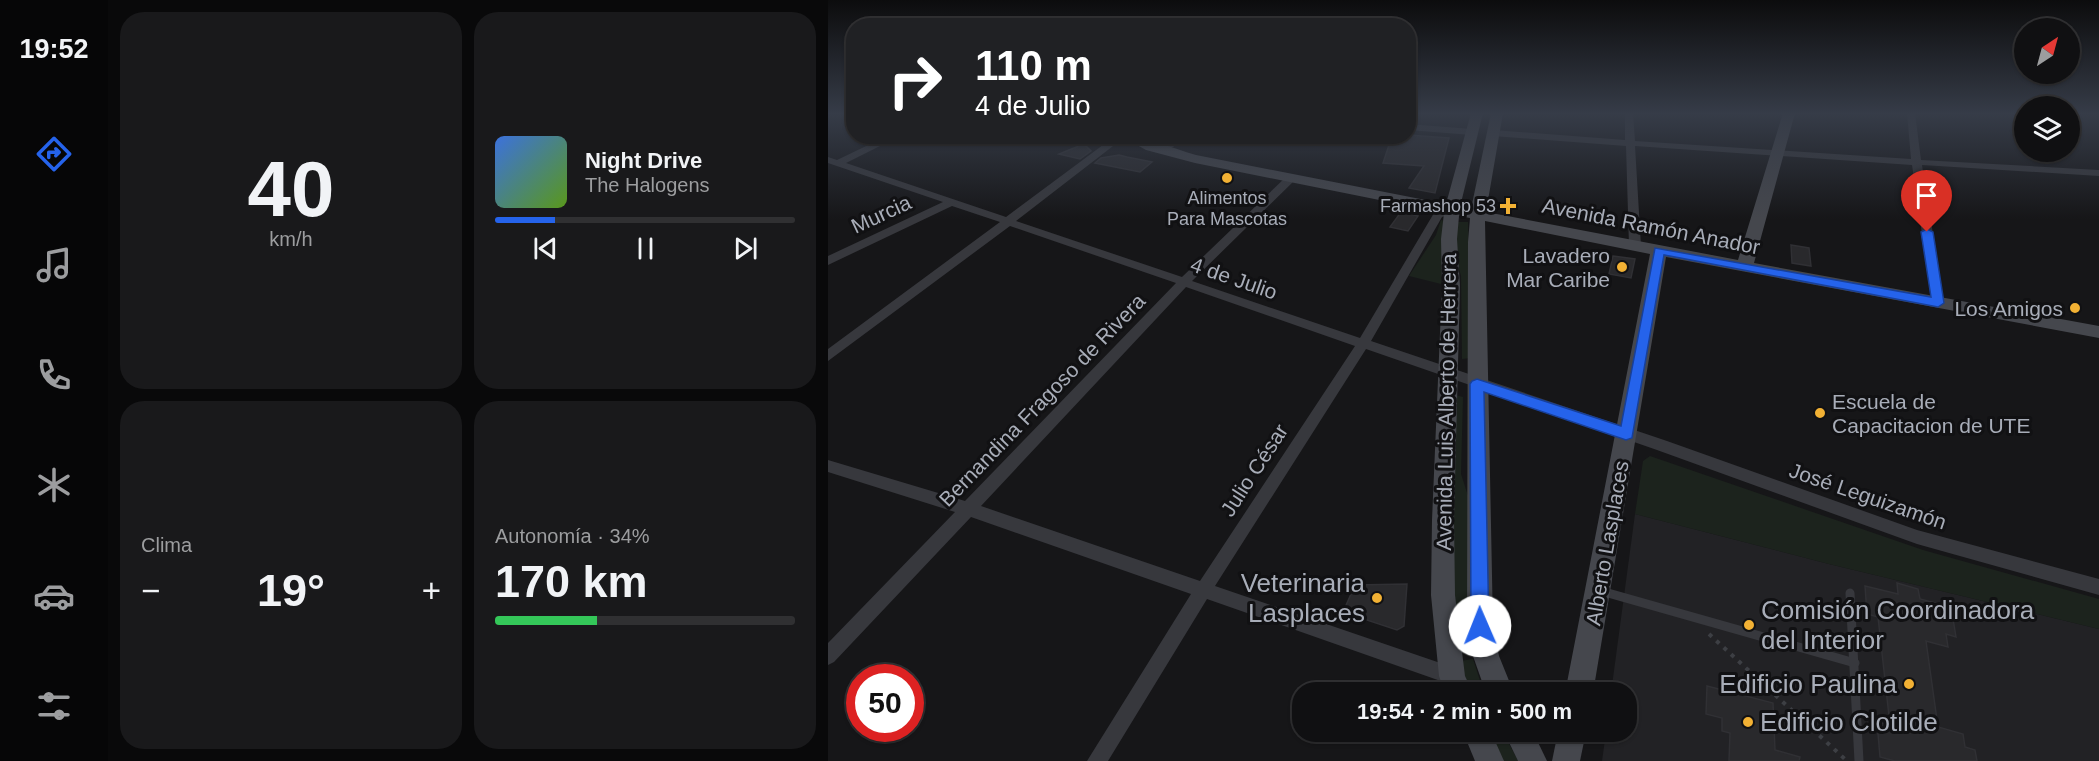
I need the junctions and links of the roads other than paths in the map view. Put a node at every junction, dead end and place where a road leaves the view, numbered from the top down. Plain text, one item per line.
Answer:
1 (867, 149) edge
2 (1105, 149) edge
3 (1138, 149) edge
4 (1156, 149) edge
5 (1164, 149) edge
6 (1468, 149) edge
7 (1490, 149) edge
8 (1631, 149) edge
9 (1697, 149) edge
10 (1779, 149) edge
11 (1915, 149) edge
12 (1161, 150) junction
13 (1778, 154) junction
14 (1195, 159) junction
15 (1916, 161) junction
16 (831, 164) edge
17 (2099, 173) edge
18 (1291, 178) junction
19 (950, 203) junction
20 (1452, 210) junction
21 (1477, 214) junction
22 (1008, 223) junction
23 (1635, 246) junction
24 (1659, 250) junction
25 (828, 261) edge
26 (1744, 267) junction
27 (1185, 281) junction
28 (1938, 303) junction
29 (2099, 332) edge
30 (1363, 344) junction
31 (828, 356) edge
32 (1448, 372) junction
33 (1477, 384) junction
34 (1626, 434) junction
35 (828, 466) edge
36 (969, 509) junction
37 (2099, 587) edge
38 (1204, 589) junction
39 (1598, 591) junction
40 (1850, 593) dead end
41 (828, 656) edge
42 (1855, 663) junction
43 (1448, 682) edge
44 (1456, 682) edge
45 (1496, 682) edge
46 (1581, 682) edge
47 (1481, 742) edge
48 (1523, 742) edge
49 (1570, 742) edge
50 (1097, 761) edge
51 (1490, 761) edge
52 (1533, 761) edge
53 (1566, 761) edge
54 (1859, 761) edge

1 - 16 street
2 - 22 street
3 - 14 street, Avenida Ramón Anador
4 - 12 street, Avenida Ramón Anador
5 - 12 street
6 - 20 street, Avenida Luis Alberto de Herrera
7 - 21 street, Avenida Luis Alberto de Herrera
8 - 23 street
9 - 13 street
10 - 13 street
11 - 15 street
12 - 14 street, Avenida Ramón Anador
13 - 15 street
13 - 26 street
14 - 18 street, Avenida Ramón Anador
15 - 17 street
15 - 28 street
16 - 19 street, 4 de Julio
18 - 20 street, Avenida Ramón Anador
18 - 27 street, Bernandina Fragoso de Rivera
19 - 22 street, 4 de Julio
19 - 25 street, Murcia
20 - 21 street, Avenida Ramón Anador
20 - 30 street, Julio César
20 - 32 street, Avenida Luis Alberto de Herrera
21 - 23 street, Avenida Ramón Anador
21 - 33 street, Avenida Luis Alberto de Herrera
22 - 27 street, 4 de Julio
22 - 31 street
23 - 24 street, Avenida Ramón Anador
24 - 26 street, Avenida Ramón Anador
24 - 34 street, Alberto Lasplaces
26 - 28 street, Avenida Ramón Anador
27 - 30 street, 4 de Julio
27 - 36 street, Bernandina Fragoso de Rivera
28 - 29 street, Avenida Ramón Anador
30 - 32 street, 4 de Julio
30 - 38 street, Julio César
32 - 33 street, 4 de Julio
32 - 44 street, Avenida Luis Alberto de Herrera
33 - 34 street, 4 de Julio
33 - 45 street, Avenida Luis Alberto de Herrera
34 - 37 street, José Leguizamón
34 - 39 street, Alberto Lasplaces
35 - 36 street
36 - 38 street
36 - 41 street, Bernandina Fragoso de Rivera
38 - 43 street
38 - 50 street, Julio César
39 - 42 lane
39 - 46 street, Alberto Lasplaces
40 - 42 lane
42 - 54 lane
47 - 51 street
48 - 52 street
49 - 53 street

